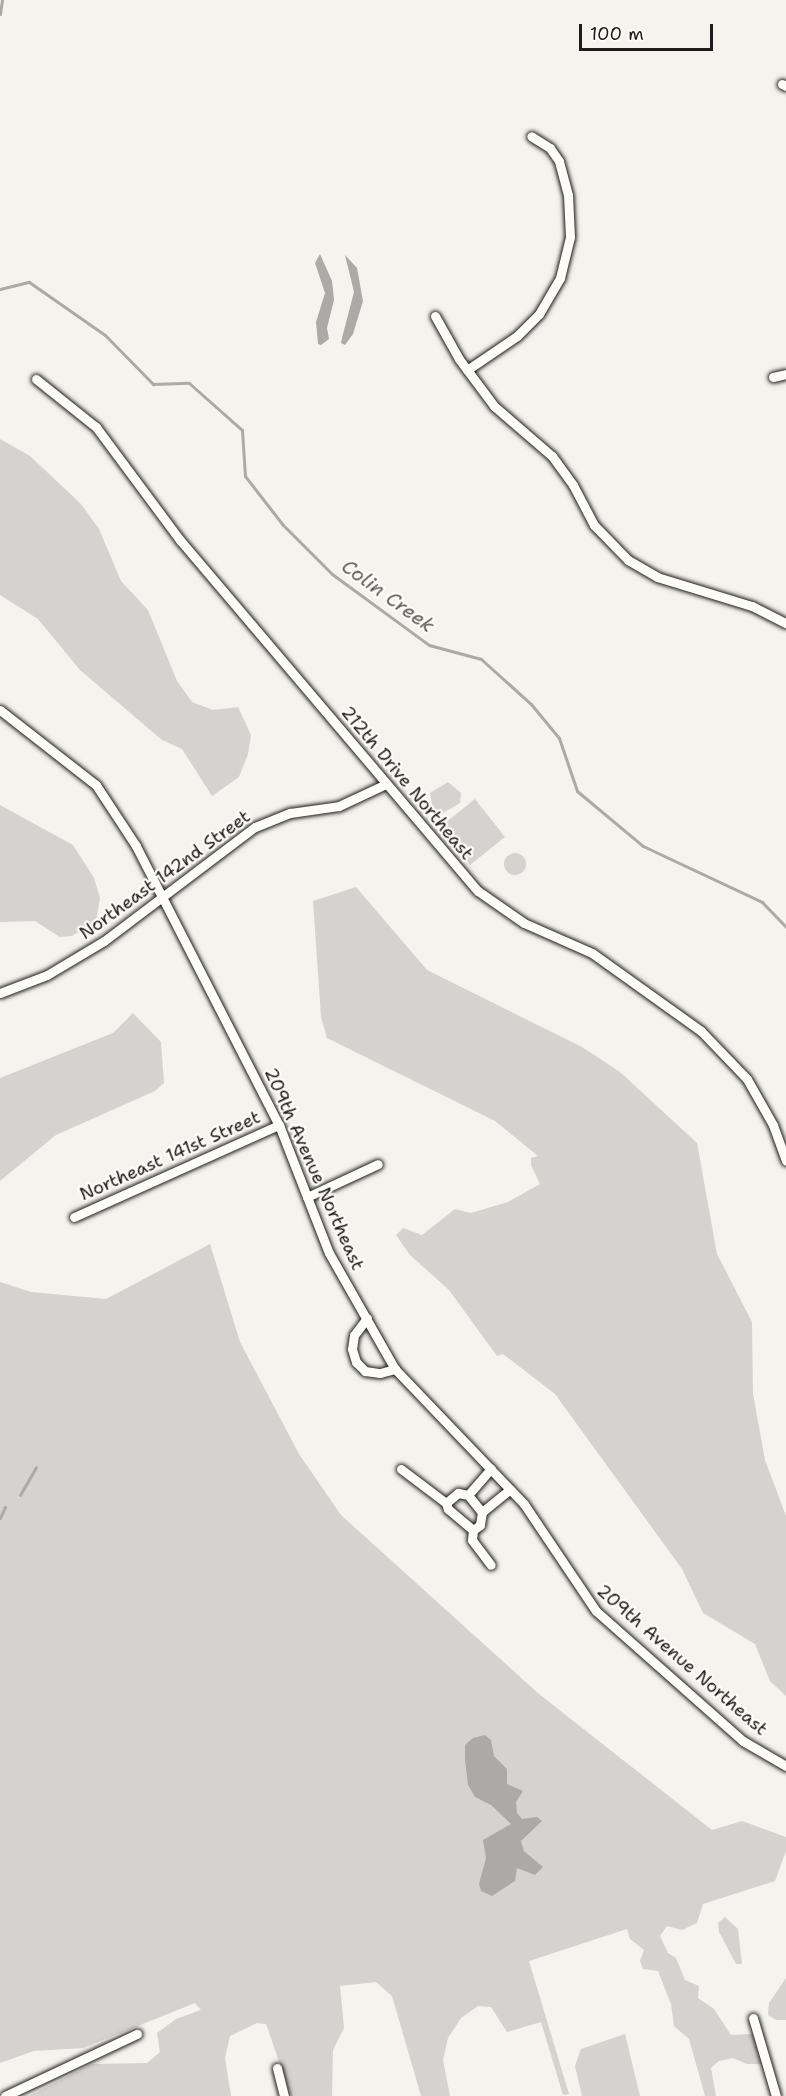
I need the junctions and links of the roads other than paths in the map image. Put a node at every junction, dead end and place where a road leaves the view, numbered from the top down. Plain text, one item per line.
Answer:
1 (531, 136) dead end
2 (435, 316) dead end
3 (467, 370) junction
4 (786, 374) edge
5 (773, 377) dead end
6 (36, 379) dead end
7 (786, 623) edge
8 (0, 710) edge
9 (386, 784) junction
10 (163, 897) junction
11 (0, 993) edge
12 (279, 1125) junction
13 (786, 1161) edge
14 (378, 1164) dead end
15 (307, 1197) junction
16 (74, 1217) dead end
17 (367, 1318) junction
18 (395, 1369) junction
19 (401, 1469) dead end
20 (491, 1469) junction
21 (510, 1489) junction
22 (468, 1494) junction
23 (446, 1503) junction
24 (482, 1512) junction
25 (473, 1530) junction
26 (491, 1565) dead end
27 (786, 1766) edge
28 (753, 2018) dead end
29 (137, 2034) dead end
30 (277, 2068) dead end
31 (5, 2096) edge
32 (284, 2096) edge
33 (776, 2096) edge

1 - 3 street
2 - 3 street
3 - 7 street
4 - 5 street
6 - 9 street, 212th Drive Northeast
8 - 10 street, 209th Avenue Northeast
9 - 10 street, Northeast 142nd Street
9 - 13 street, 212th Drive Northeast
10 - 11 street, Northeast 142nd Street
10 - 12 street, 209th Avenue Northeast
12 - 15 street, 209th Avenue Northeast
12 - 16 street, Northeast 141st Street
14 - 15 street
15 - 17 street, 209th Avenue Northeast
17 - 18 street, 209th Avenue Northeast
17 - 18 street
18 - 20 street, 209th Avenue Northeast
19 - 23 street
20 - 21 street, 209th Avenue Northeast
20 - 22 street
21 - 24 street
21 - 27 street, 209th Avenue Northeast
22 - 23 street
22 - 24 street
23 - 25 street
24 - 25 street
25 - 26 street
28 - 33 street
29 - 31 street
30 - 32 street

